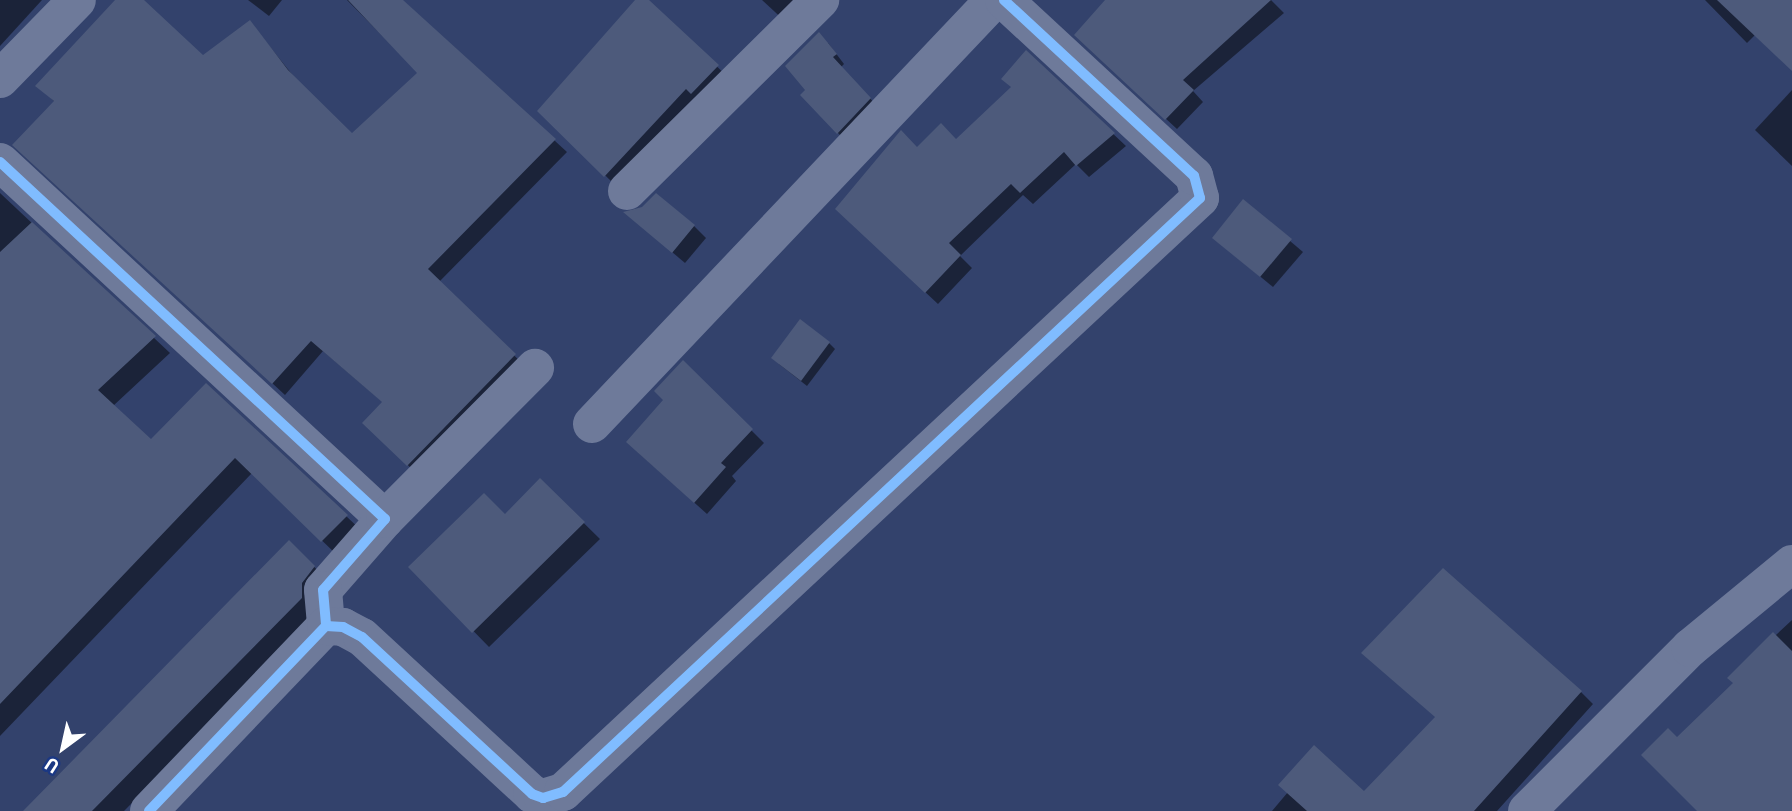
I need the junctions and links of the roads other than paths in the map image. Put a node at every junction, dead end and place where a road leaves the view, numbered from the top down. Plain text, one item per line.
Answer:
1 (77, 0) edge
2 (820, 0) edge
3 (994, 0) edge
4 (1004, 0) edge
5 (0, 79) edge
6 (0, 162) edge
7 (627, 191) dead end
8 (535, 368) dead end
9 (592, 424) dead end
10 (385, 519) junction
11 (1792, 564) edge
12 (326, 626) junction
13 (149, 811) edge
14 (1527, 811) edge

1 - 5 street
2 - 7 street
3 - 9 street
4 - 12 street
6 - 10 street
8 - 10 street
10 - 12 street
11 - 14 street
12 - 13 street

